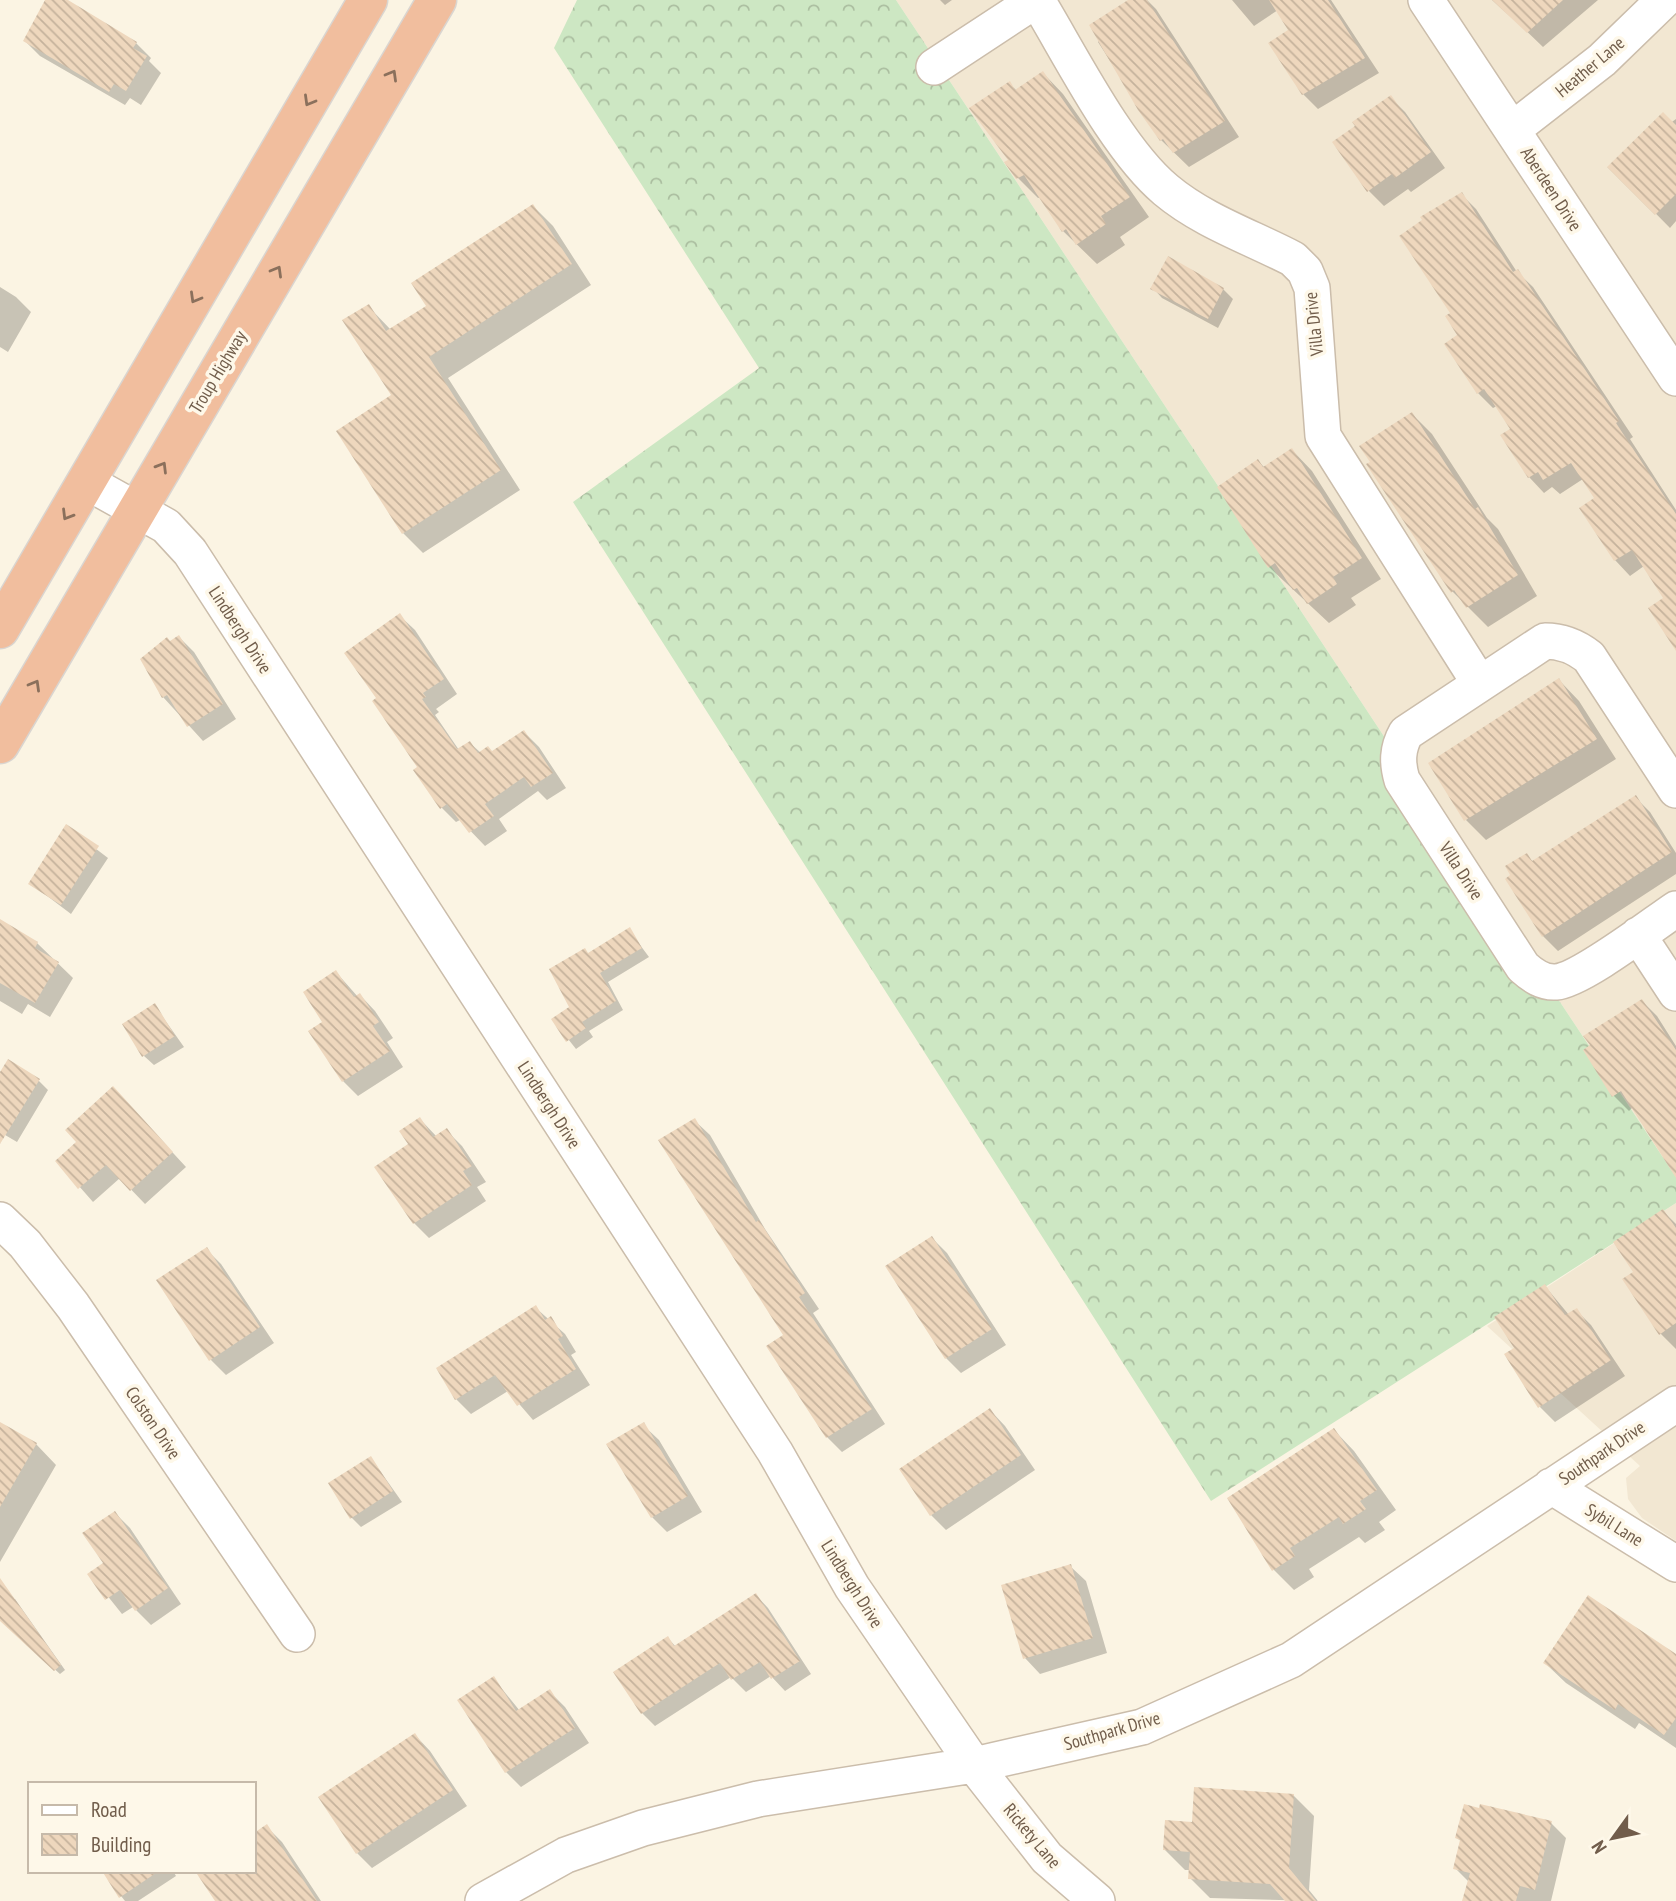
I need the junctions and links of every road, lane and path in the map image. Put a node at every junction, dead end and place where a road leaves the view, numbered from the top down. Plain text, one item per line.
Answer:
1 (368, 0) edge
2 (437, 0) edge
3 (1036, 0) edge
4 (1426, 0) edge
5 (1664, 0) edge
6 (934, 67) dead end
7 (1512, 130) junction
8 (1676, 378) edge
9 (87, 482) junction
10 (137, 509) junction
11 (0, 629) edge
12 (1480, 684) junction
13 (0, 744) edge
14 (1676, 790) edge
15 (1676, 909) edge
16 (1638, 934) junction
17 (1676, 993) edge
18 (0, 1220) edge
19 (1676, 1404) edge
20 (1551, 1486) junction
21 (1676, 1564) edge
22 (297, 1634) dead end
23 (974, 1765) junction
24 (483, 1901) edge
25 (1097, 1901) edge

1 -> 9 highway
10 -> 2 highway, Troup Highway
3 - 6 street
3 - 12 street, Villa Drive
4 - 7 street, Aberdeen Drive
5 - 7 street, Heather Lane
7 - 8 street, Aberdeen Drive
9 - 10 street, Lindbergh Drive
9 -> 11 highway
13 -> 10 highway, Troup Highway
10 - 23 street, Lindbergh Drive
12 - 14 street, Villa Drive
12 - 16 street, Villa Drive
15 - 16 street, Villa Drive
16 - 17 street
18 - 22 street, Colston Drive
19 - 20 street, Southpark Drive
20 - 21 street, Sybil Lane
20 - 23 street, Southpark Drive
23 - 24 street, Southpark Drive
23 - 25 street, Rickety Lane

